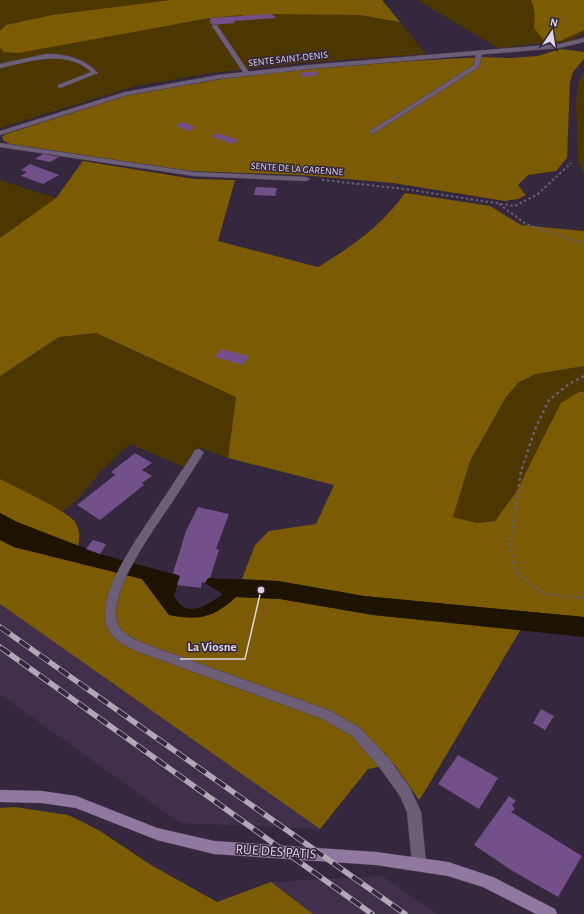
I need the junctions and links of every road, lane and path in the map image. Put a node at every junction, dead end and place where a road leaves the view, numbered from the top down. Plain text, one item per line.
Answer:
1 (215, 26) dead end
2 (584, 40) edge
3 (480, 53) junction
4 (0, 66) edge
5 (247, 74) junction
6 (60, 86) dead end
7 (372, 132) dead end
8 (0, 133) edge
9 (0, 145) edge
10 (571, 163) dead end
11 (306, 179) joint
12 (499, 204) junction
13 (584, 244) edge
14 (584, 376) edge
15 (199, 452) dead end
16 (584, 598) edge
17 (0, 796) edge
18 (418, 863) junction
19 (550, 914) edge

1 - 5 street
2 - 3 street, SENTE SAINT-DENIS
3 - 5 street, SENTE SAINT-DENIS
3 - 7 street
4 - 6 street
5 - 8 street, SENTE SAINT-DENIS
9 - 11 street, SENTE DE LA GARENNE
10 - 12 path
11 - 12 path, SENTE DE LA GARENNE
12 - 13 path, SENTE DE LA GARENNE
14 - 16 path
15 - 18 street
17 - 18 main road, RUE DES PATIS
18 - 19 main road, RUE DES PATIS

